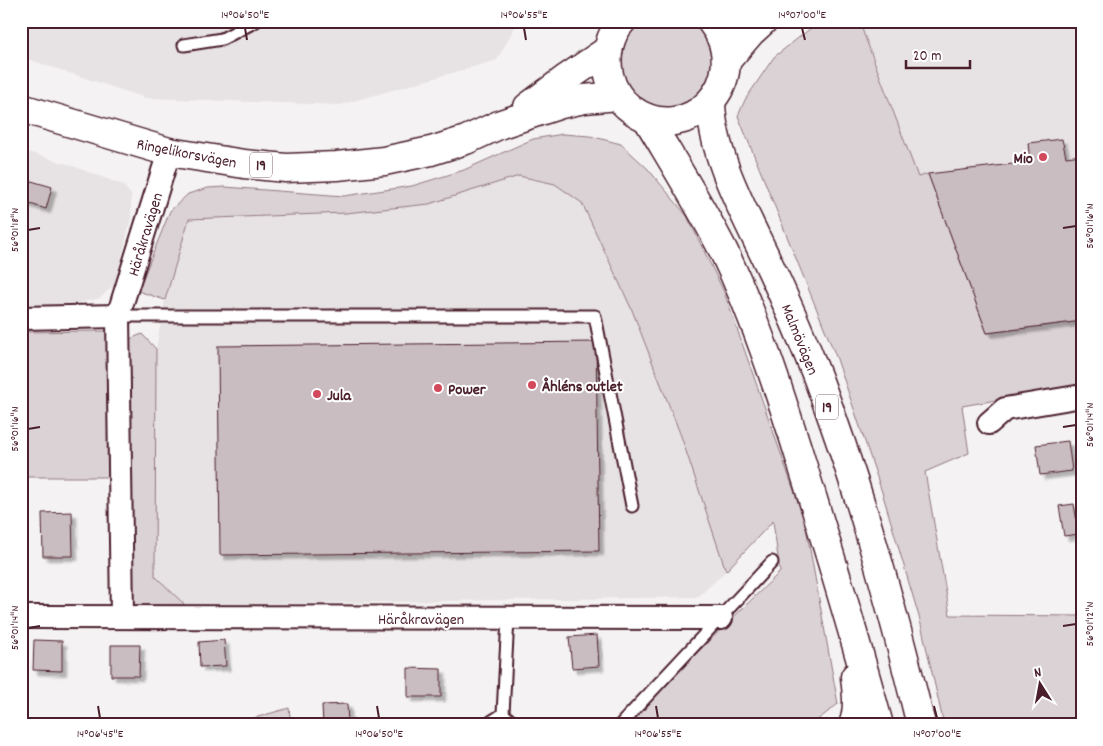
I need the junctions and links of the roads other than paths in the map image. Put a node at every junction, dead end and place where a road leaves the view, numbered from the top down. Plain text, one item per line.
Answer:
1 (256, 21) edge
2 (622, 21) edge
3 (711, 21) edge
4 (763, 21) edge
5 (184, 45) dead end
6 (608, 50) junction
7 (727, 60) junction
8 (618, 96) junction
9 (711, 102) junction
10 (21, 108) edge
11 (647, 118) junction
12 (502, 124) junction
13 (169, 152) junction
14 (118, 316) junction
15 (21, 318) edge
16 (1082, 396) edge
17 (989, 423) dead end
18 (632, 506) dead end
19 (772, 562) dead end
20 (835, 568) junction
21 (21, 617) edge
22 (122, 617) junction
23 (508, 618) junction
24 (721, 618) junction
25 (503, 714) junction
26 (920, 724) edge
27 (486, 725) edge
28 (516, 725) edge
29 (620, 725) edge
30 (853, 725) edge
31 (879, 725) edge

1 - 5 lane
2 - 6 main road
3 - 7 main road
4 - 7 main road
6 - 8 main road
6 - 12 main road, Ringelikorsvägen / 19
7 - 9 main road
8 - 11 main road
8 - 12 main road, Ringelikorsvägen / 19
9 - 11 main road
9 - 26 main road, Malmövägen / 19
10 - 13 main road, Ringelikorsvägen / 19
11 - 20 main road
12 - 13 main road, Ringelikorsvägen / 19
13 - 14 street, Häråkravägen
14 - 15 street
14 - 18 lane
14 - 22 street, Häråkravägen
16 - 17 street
19 - 24 lane
20 - 30 main road
20 - 31 main road
21 - 22 street, Häråkravägen
22 - 23 street, Häråkravägen
23 - 24 street, Häråkravägen
23 - 25 lane
24 - 29 lane
25 - 27 lane
25 - 28 lane

